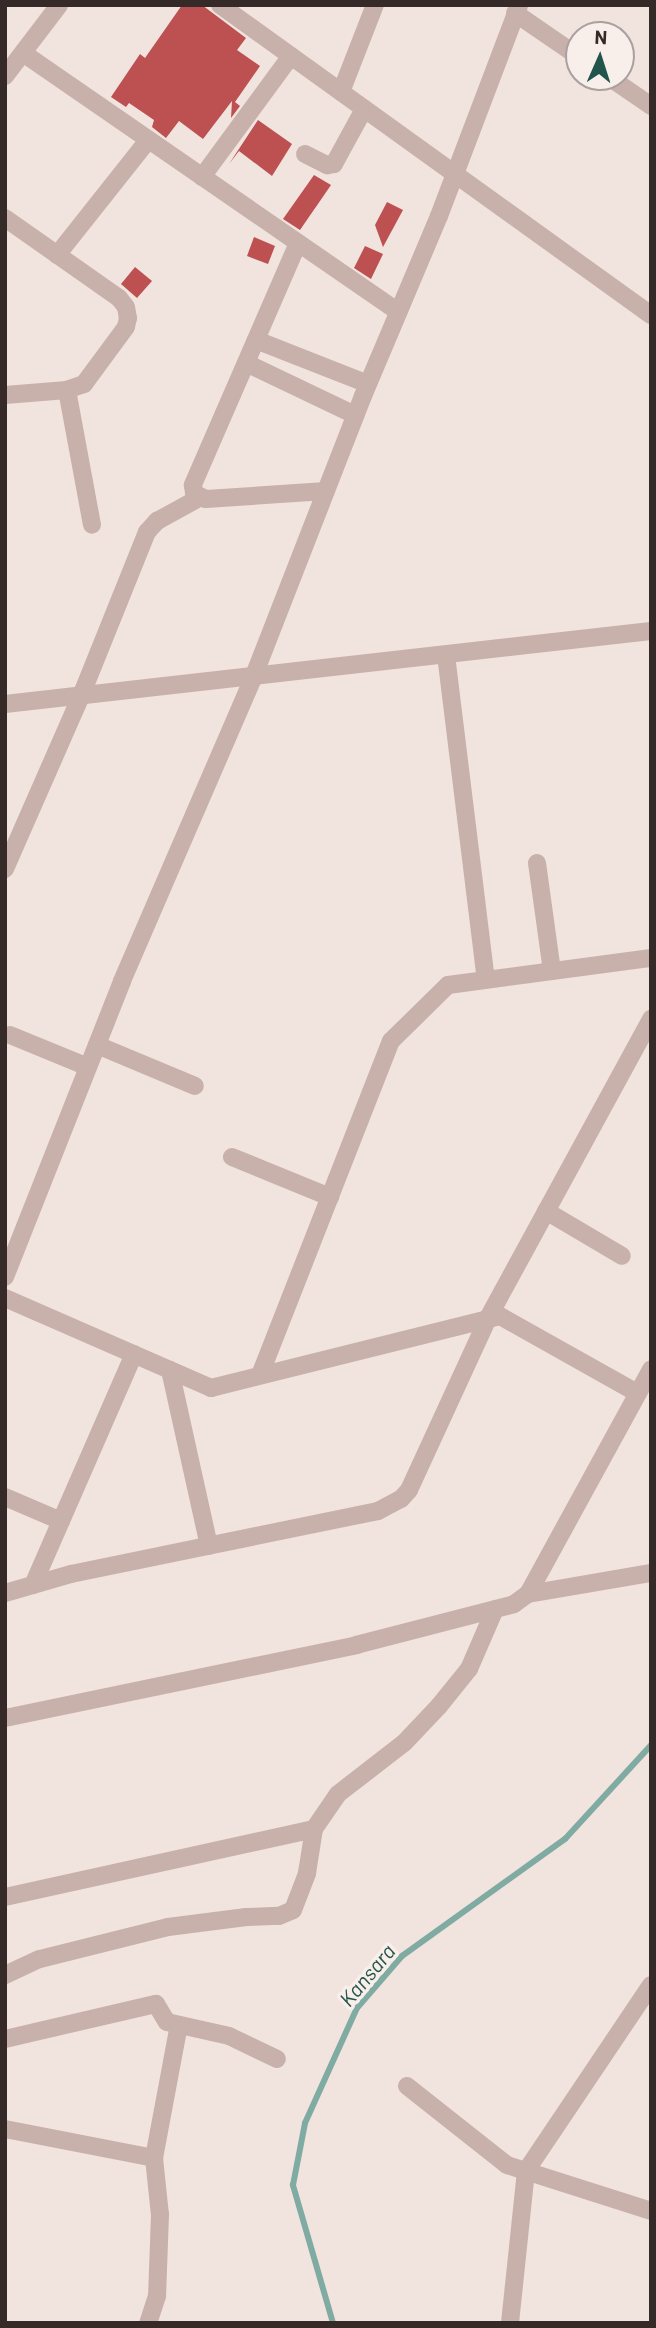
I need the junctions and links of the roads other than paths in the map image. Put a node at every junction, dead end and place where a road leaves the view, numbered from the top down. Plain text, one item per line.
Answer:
1 (59, 5) edge
2 (220, 5) edge
3 (375, 5) edge
4 (517, 9) edge
5 (565, 46) edge
6 (23, 53) junction
7 (291, 56) junction
8 (5, 76) edge
9 (629, 91) edge
10 (341, 92) junction
11 (651, 106) edge
12 (364, 109) junction
13 (148, 140) junction
14 (305, 154) dead end
15 (455, 174) junction
16 (202, 177) junction
17 (5, 218) edge
18 (298, 243) junction
19 (57, 255) junction
20 (398, 312) junction
21 (651, 315) edge
22 (256, 340) junction
23 (246, 363) junction
24 (368, 384) junction
25 (67, 390) junction
26 (5, 395) edge
27 (355, 415) junction
28 (326, 491) junction
29 (199, 498) junction
30 (92, 524) dead end
31 (651, 631) edge
32 (446, 655) junction
33 (253, 678) junction
34 (81, 696) junction
35 (5, 704) edge
36 (537, 863) dead end
37 (5, 869) edge
38 (651, 958) edge
39 (552, 971) junction
40 (486, 980) junction
41 (651, 1019) edge
42 (10, 1035) dead end
43 (97, 1045) junction
44 (88, 1067) junction
45 (195, 1086) dead end
46 (232, 1157) dead end
47 (330, 1197) junction
48 (546, 1211) junction
49 (622, 1256) dead end
50 (5, 1277) edge
51 (5, 1298) edge
52 (488, 1318) junction
53 (134, 1354) junction
54 (651, 1369) edge
55 (170, 1370) junction
56 (260, 1375) junction
57 (637, 1394) junction
58 (5, 1497) edge
59 (61, 1521) junction
60 (209, 1546) junction
61 (651, 1573) edge
62 (33, 1584) junction
63 (5, 1592) edge
64 (528, 1594) junction
65 (495, 1609) junction
66 (5, 1718) edge
67 (314, 1829) junction
68 (5, 1897) edge
69 (5, 1975) edge
70 (651, 1985) edge
71 (179, 2025) junction
72 (5, 2039) edge
73 (277, 2059) dead end
74 (407, 2086) dead end
75 (5, 2129) edge
76 (154, 2158) junction
77 (526, 2171) junction
78 (651, 2211) edge
79 (148, 2323) edge
80 (510, 2323) edge

1 - 6 street
2 - 7 street
3 - 10 street
4 - 5 street
4 - 15 street
6 - 8 street
6 - 13 street
7 - 10 street
7 - 16 street
9 - 11 street
10 - 12 street
12 - 14 street
12 - 15 street
13 - 16 street
13 - 19 street
15 - 20 street
15 - 21 street
16 - 18 street
17 - 19 street
18 - 20 street
18 - 22 street
19 - 25 street
20 - 24 street
22 - 23 street
22 - 24 street
23 - 27 street
23 - 29 street
24 - 27 street
25 - 26 street
25 - 30 street
27 - 28 street
28 - 29 street
28 - 33 street
29 - 34 street
31 - 32 street
32 - 33 street
32 - 40 street
33 - 34 street
33 - 43 street
34 - 35 street
34 - 37 street
36 - 39 street
38 - 39 street
39 - 40 street
40 - 47 street
41 - 48 street
42 - 44 street
43 - 44 street
43 - 45 street
44 - 50 street
46 - 47 street
47 - 56 street
48 - 49 street
48 - 52 street
51 - 53 street
52 - 56 street
52 - 57 street
52 - 60 street
53 - 55 street
53 - 59 street
54 - 57 street
55 - 56 street
55 - 60 street
57 - 64 street
58 - 59 street
59 - 62 street
60 - 62 street
61 - 64 street
62 - 63 street
64 - 65 street
65 - 66 street
65 - 67 street
67 - 68 street
67 - 69 street
70 - 77 street
71 - 72 street
71 - 73 street
71 - 76 street
74 - 77 street
75 - 76 street
76 - 79 street
77 - 78 street
77 - 80 street

